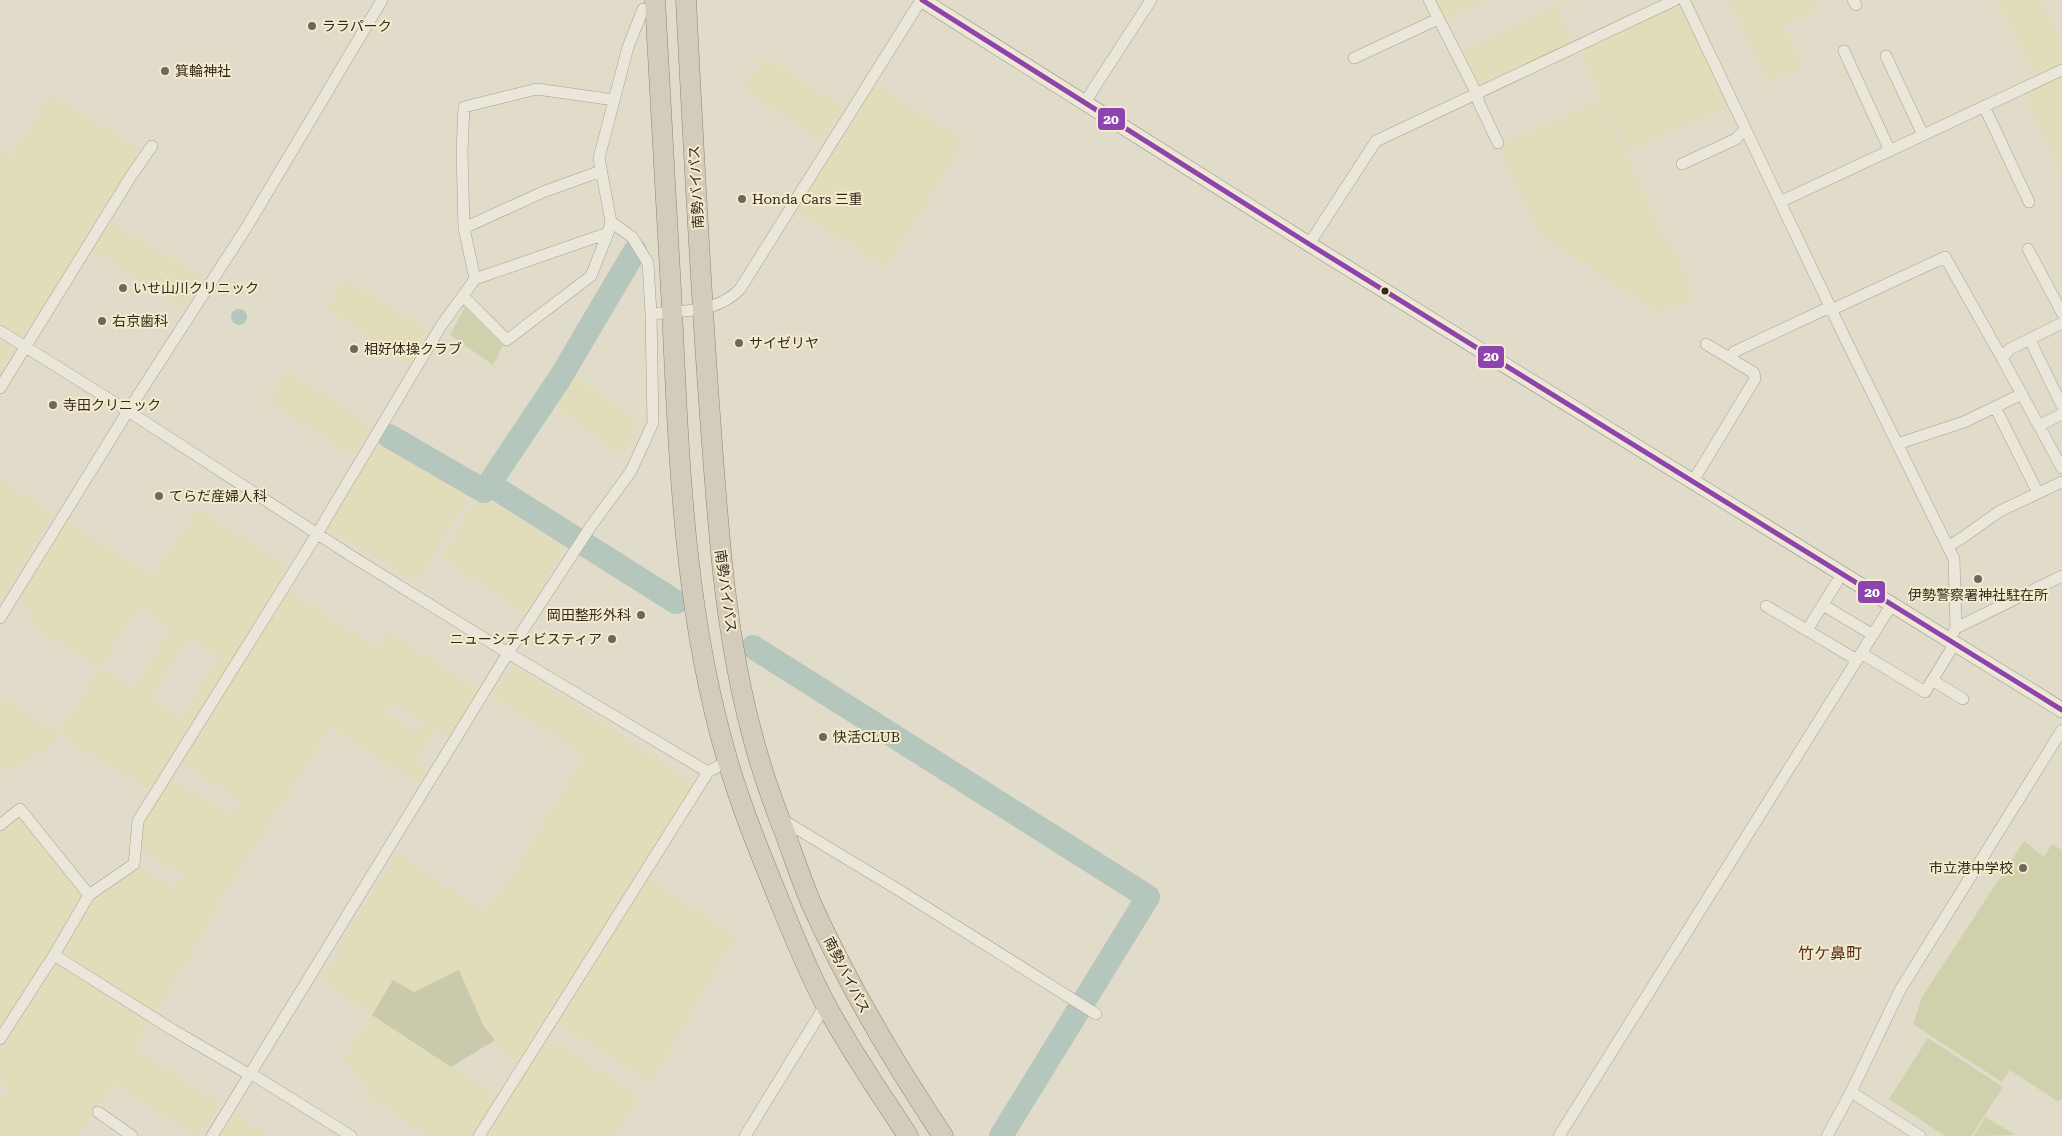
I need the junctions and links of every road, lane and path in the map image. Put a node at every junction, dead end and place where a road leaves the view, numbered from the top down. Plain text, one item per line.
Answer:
1 (382, 0) edge
2 (686, 0) edge
3 (922, 0) edge
4 (1151, 0) edge
5 (1429, 0) edge
6 (1676, 0) edge
7 (1684, 0) edge
8 (649, 4) edge
9 (1438, 19) junction
10 (1844, 51) dead end
11 (1886, 56) dead end
12 (1354, 58) dead end
13 (2062, 70) edge
14 (1477, 94) junction
15 (614, 100) junction
16 (1085, 102) junction
17 (1984, 106) junction
18 (1745, 129) junction
19 (1922, 135) junction
20 (1498, 143) dead end
21 (152, 146) dead end
22 (1890, 151) junction
23 (1682, 164) dead end
24 (601, 171) junction
25 (1780, 202) junction
26 (2029, 202) dead end
27 (464, 228) junction
28 (609, 228) junction
29 (1309, 244) junction
30 (2028, 250) dead end
31 (475, 279) junction
32 (463, 296) junction
33 (1831, 308) junction
34 (702, 309) junction
35 (672, 312) junction
36 (2062, 313) edge
37 (651, 314) junction
38 (2062, 323) edge
39 (0, 331) edge
40 (2030, 340) junction
41 (1706, 344) dead end
42 (25, 348) junction
43 (1730, 358) junction
44 (2002, 358) junction
45 (0, 388) edge
46 (2022, 394) junction
47 (2062, 406) edge
48 (1995, 407) junction
49 (128, 411) junction
50 (2062, 414) edge
51 (2040, 425) junction
52 (1897, 444) junction
53 (2062, 468) edge
54 (1693, 481) junction
55 (2062, 482) edge
56 (2038, 493) junction
57 (317, 534) junction
58 (1948, 546) junction
59 (2062, 576) edge
60 (1837, 582) dead end
61 (1892, 604) junction
62 (1823, 605) junction
63 (1766, 606) dead end
64 (0, 618) edge
65 (1807, 630) junction
66 (1873, 635) junction
67 (1953, 637) junction
68 (508, 653) junction
69 (1859, 657) junction
70 (1932, 680) junction
71 (1963, 699) dead end
72 (2062, 710) edge
73 (2062, 730) edge
74 (728, 761) junction
75 (708, 772) junction
76 (779, 818) junction
77 (0, 825) edge
78 (89, 895) junction
79 (54, 955) junction
80 (826, 1004) junction
81 (1096, 1014) dead end
82 (0, 1039) edge
83 (250, 1074) junction
84 (1851, 1092) junction
85 (98, 1112) dead end
86 (132, 1136) edge
87 (212, 1136) edge
88 (351, 1136) edge
89 (479, 1136) edge
90 (744, 1136) edge
91 (908, 1136) edge
92 (942, 1136) edge
93 (1559, 1136) edge
94 (1827, 1136) edge
95 (1920, 1136) edge

1 - 49 street
2 - 34 highway, 南勢バイパス
3 - 16 main road
3 - 34 street
4 - 16 street
5 - 9 street
6 - 14 street
7 - 18 street
8 - 15 street
8 - 35 highway
9 - 12 street
9 - 14 street
10 - 22 street
11 - 19 street
13 - 17 street
14 - 20 street
14 - 29 street
15 - 24 street
15 - 27 street
16 - 29 main road
17 - 19 street
17 - 26 street
18 - 23 street
18 - 25 street
19 - 22 street
21 - 42 street
22 - 25 street
24 - 27 street
24 - 28 street
25 - 33 street
27 - 31 street
28 - 31 street
28 - 32 street
28 - 37 street
29 - 54 main road
30 - 36 street
31 - 32 street
32 - 57 street
33 - 43 street
33 - 44 street
33 - 52 street
34 - 35 street
34 - 76 highway, 南勢バイパス
35 - 37 street
35 - 74 highway
37 - 68 street
38 - 40 street
39 - 42 street
40 - 44 street
40 - 47 street
41 - 43 street
42 - 45 street
42 - 49 street
43 - 54 street
44 - 46 street
46 - 48 street
46 - 51 street
48 - 52 street
48 - 56 street
49 - 57 street
49 - 64 street
50 - 51 street
51 - 53 street
52 - 58 street
54 - 61 main road
55 - 56 street
56 - 58 street
57 - 68 street
57 - 78 street
58 - 67 street
59 - 67 street
60 - 62 street
61 - 66 street
61 - 67 main road
62 - 65 street
62 - 66 street
63 - 65 street
65 - 69 street
66 - 69 street
67 - 70 street
67 - 72 main road
68 - 75 street
68 - 83 street
69 - 70 street
69 - 93 street
70 - 71 street
73 - 84 street
74 - 75 street
74 - 80 highway
75 - 89 street
76 - 81 street
76 - 92 highway, 南勢バイパス
77 - 78 street
78 - 79 street
79 - 82 street
79 - 83 street
80 - 90 street
80 - 91 highway
83 - 87 street
83 - 88 street
84 - 94 street
84 - 95 street
85 - 86 street

